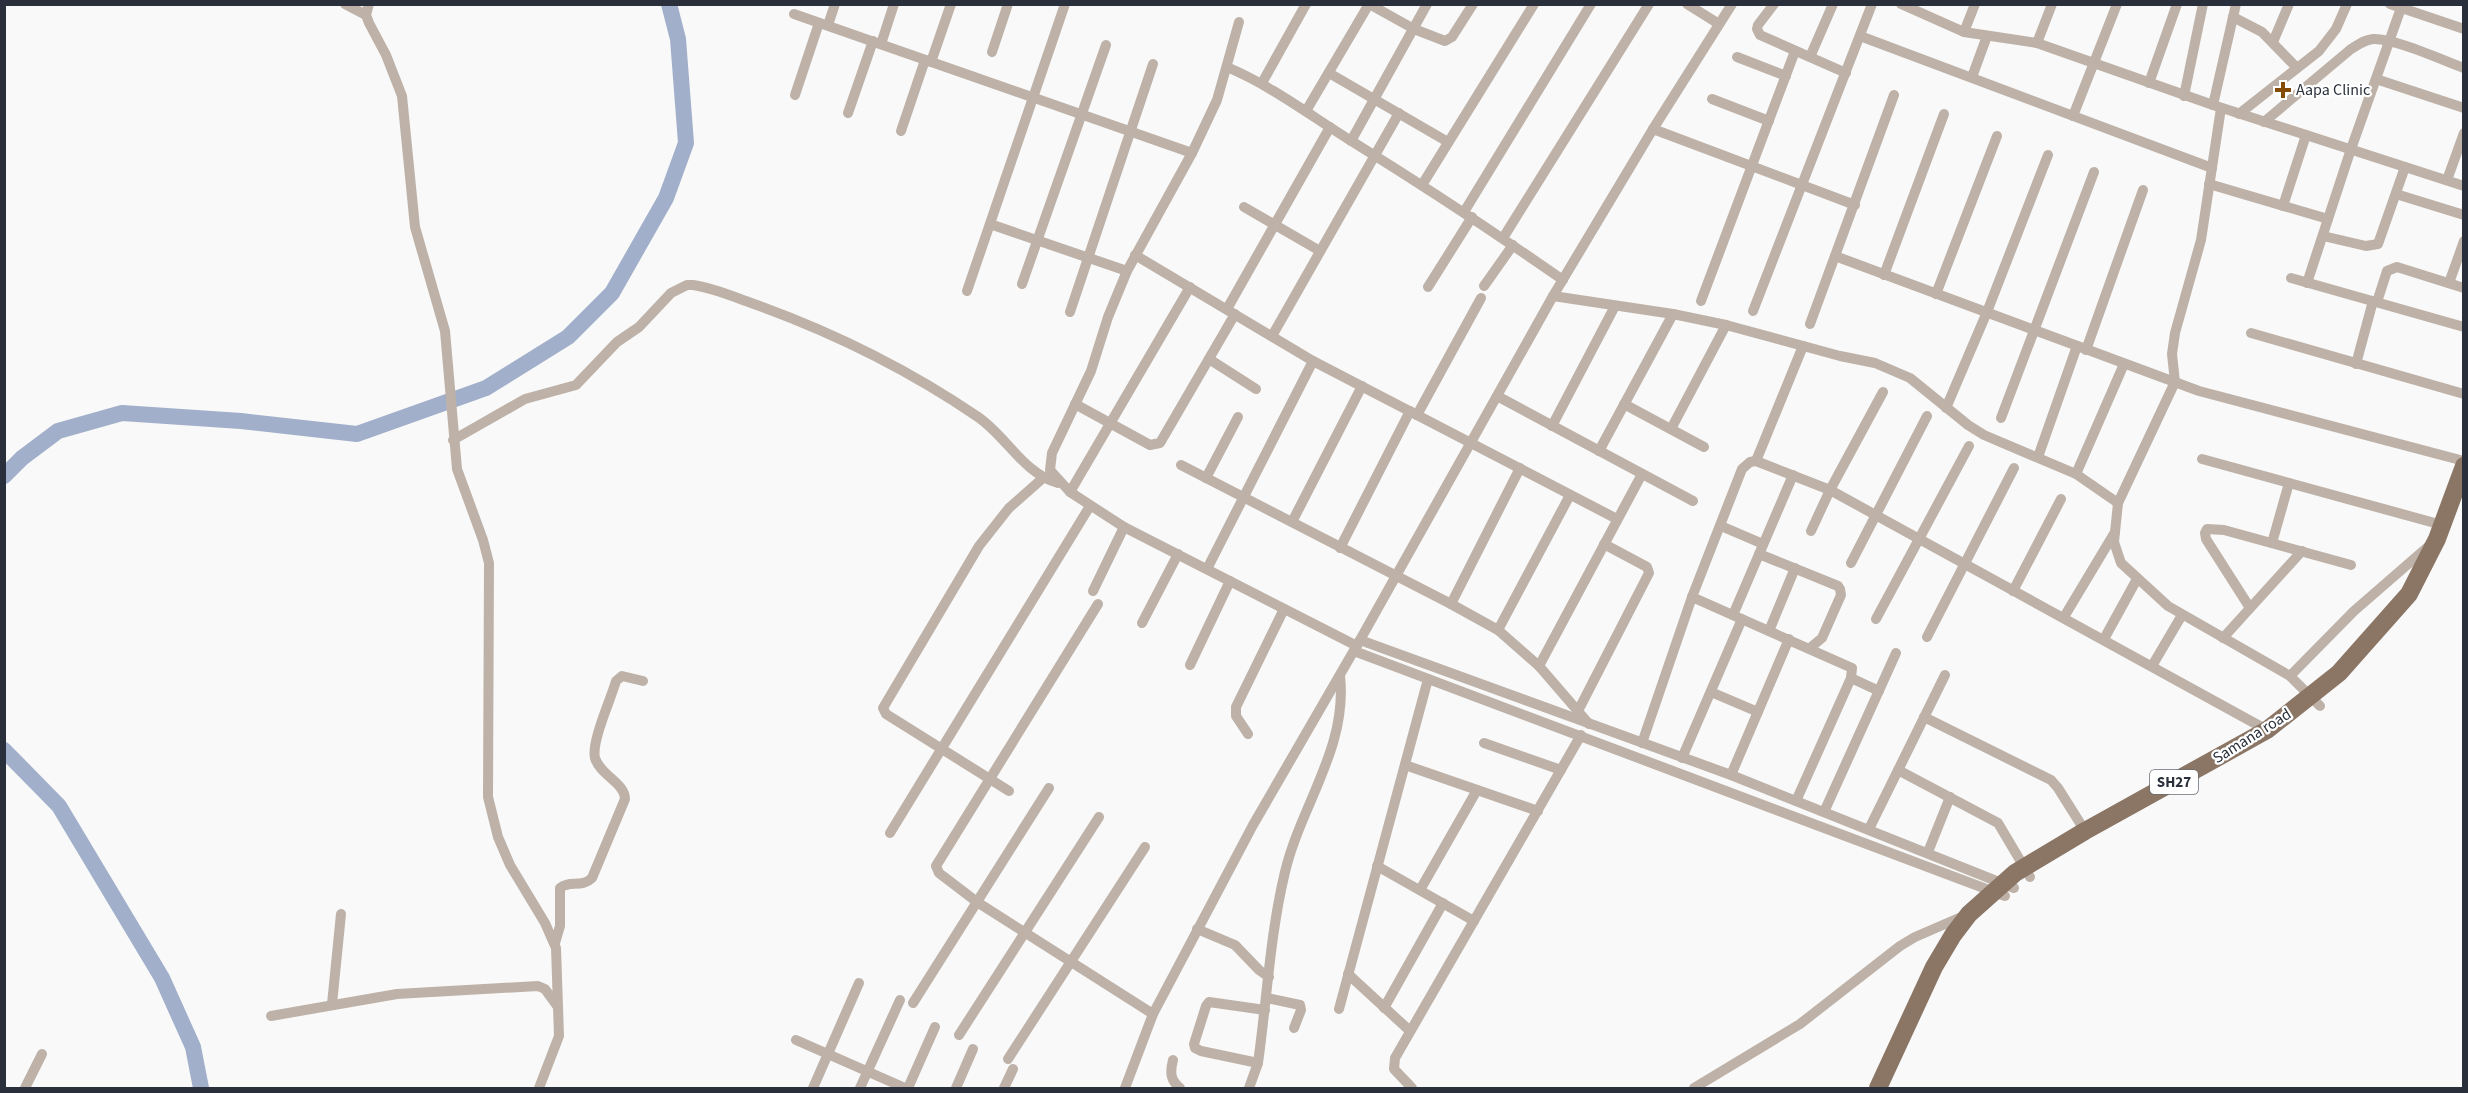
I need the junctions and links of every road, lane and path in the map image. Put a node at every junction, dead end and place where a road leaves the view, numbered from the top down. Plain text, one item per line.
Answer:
1 (345, 4) edge
2 (835, 4) edge
3 (894, 4) edge
4 (951, 4) edge
5 (1008, 4) edge
6 (1065, 4) edge
7 (1306, 4) edge
8 (1369, 4) edge
9 (1427, 4) edge
10 (1473, 4) edge
11 (1534, 4) edge
12 (1591, 4) edge
13 (1649, 4) edge
14 (1687, 4) edge
15 (1732, 4) edge
16 (1774, 4) edge
17 (1833, 4) edge
18 (1872, 4) edge
19 (1975, 4) edge
20 (2052, 4) edge
21 (2117, 4) edge
22 (2177, 4) edge
23 (2203, 4) edge
24 (2236, 4) edge
25 (2289, 4) edge
26 (2347, 4) edge
27 (1906, 6) edge
28 (2396, 6) edge
29 (368, 10) edge
30 (794, 14) dead end
31 (2233, 17) junction
32 (1239, 22) dead end
33 (823, 24) junction
34 (1719, 24) junction
35 (1413, 28) junction
36 (2463, 29) edge
37 (1964, 32) junction
38 (1860, 36) junction
39 (1987, 36) junction
40 (2390, 41) junction
41 (2273, 42) junction
42 (877, 43) junction
43 (2037, 43) junction
44 (1106, 45) dead end
45 (1796, 51) junction
46 (992, 52) dead end
47 (1737, 57) dead end
48 (1810, 57) junction
49 (928, 61) junction
50 (2093, 63) junction
51 (1153, 64) dead end
52 (2297, 68) junction
53 (2463, 68) edge
54 (1232, 69) junction
55 (1329, 73) junction
56 (1846, 73) junction
57 (1786, 76) junction
58 (1972, 77) junction
59 (2376, 79) junction
60 (1262, 83) junction
61 (2149, 83) junction
62 (795, 95) dead end
63 (1894, 95) dead end
64 (2184, 96) junction
65 (1034, 98) junction
66 (1375, 99) junction
67 (1713, 99) dead end
68 (2217, 107) junction
69 (2463, 108) edge
70 (1306, 111) junction
71 (848, 113) dead end
72 (1399, 113) junction
73 (1082, 114) junction
74 (1944, 114) dead end
75 (2239, 114) junction
76 (2073, 116) junction
77 (1769, 121) junction
78 (2264, 122) junction
79 (1330, 127) junction
80 (1653, 129) junction
81 (901, 131) dead end
82 (1130, 131) junction
83 (2463, 133) edge
84 (2306, 135) junction
85 (1997, 136) dead end
86 (1352, 141) junction
87 (1448, 142) junction
88 (2351, 150) junction
89 (1192, 153) junction
90 (2048, 154) dead end
91 (1374, 155) junction
92 (1752, 165) junction
93 (2405, 167) junction
94 (2212, 168) junction
95 (2094, 172) dead end
96 (2447, 180) junction
97 (1422, 184) junction
98 (1803, 184) junction
99 (2209, 184) junction
100 (2463, 186) edge
101 (2143, 190) dead end
102 (2396, 194) junction
103 (1855, 204) junction
104 (2283, 206) junction
105 (1244, 207) dead end
106 (1468, 214) junction
107 (2463, 215) edge
108 (2328, 219) junction
109 (990, 224) junction
110 (1275, 225) junction
111 (2323, 236) junction
112 (1037, 240) junction
113 (1508, 241) junction
114 (2463, 242) edge
115 (1320, 251) junction
116 (1135, 255) junction
117 (1835, 256) junction
118 (1089, 257) junction
119 (1127, 271) junction
120 (1884, 275) junction
121 (2291, 278) dead end
122 (1563, 280) junction
123 (2307, 283) junction
124 (2448, 283) junction
125 (1022, 284) dead end
126 (1485, 286) dead end
127 (1190, 287) junction
128 (1428, 287) dead end
129 (2463, 288) edge
130 (967, 291) dead end
131 (1936, 294) junction
132 (1553, 296) junction
133 (1481, 298) dead end
134 (1701, 301) dead end
135 (2375, 301) junction
136 (1615, 306) junction
137 (1753, 311) dead end
138 (1070, 312) dead end
139 (1231, 312) junction
140 (1987, 312) junction
141 (1673, 314) junction
142 (1810, 324) dead end
143 (1726, 325) junction
144 (2463, 327) edge
145 (2034, 330) junction
146 (2251, 333) dead end
147 (1272, 336) junction
148 (1803, 346) junction
149 (2082, 348) junction
150 (1209, 359) junction
151 (1313, 361) junction
152 (2124, 364) junction
153 (2355, 364) junction
154 (2175, 382) junction
155 (1362, 386) junction
156 (1256, 389) dead end
157 (1883, 392) dead end
158 (2463, 394) edge
159 (1497, 396) junction
160 (1075, 404) junction
161 (1624, 404) junction
162 (1947, 408) junction
163 (1414, 413) junction
164 (1926, 416) dead end
165 (1238, 417) dead end
166 (2001, 418) dead end
167 (1109, 422) junction
168 (1552, 426) junction
169 (1671, 429) junction
170 (453, 435) junction
171 (1472, 443) junction
172 (1969, 446) dead end
173 (1704, 447) dead end
174 (1599, 451) junction
175 (2038, 457) junction
176 (2202, 459) dead end
177 (2463, 460) edge
178 (1756, 461) junction
179 (1181, 465) dead end
180 (2463, 466) edge
181 (1520, 468) junction
182 (2014, 468) dead end
183 (1642, 474) junction
184 (2076, 474) junction
185 (1793, 475) junction
186 (1043, 477) junction
187 (1206, 478) junction
188 (2289, 483) junction
189 (1061, 484) junction
190 (1830, 490) junction
191 (1070, 492) junction
192 (1570, 495) junction
193 (1242, 497) junction
194 (2061, 499) dead end
195 (2463, 499) edge
196 (1693, 501) dead end
197 (2118, 503) junction
198 (1090, 506) junction
199 (1876, 516) junction
200 (1617, 519) junction
201 (1292, 522) junction
202 (1720, 526) junction
203 (1124, 527) junction
204 (1811, 531) dead end
205 (2115, 532) junction
206 (2439, 532) junction
207 (1919, 540) junction
208 (2272, 543) junction
209 (1604, 544) junction
210 (1340, 548) junction
211 (1761, 549) junction
212 (2302, 551) junction
213 (1179, 554) junction
214 (1851, 562) dead end
215 (1965, 564) junction
216 (2351, 565) dead end
217 (1795, 568) junction
218 (1207, 569) junction
219 (1396, 577) junction
220 (2137, 579) junction
221 (1230, 581) junction
222 (1093, 591) dead end
223 (2013, 591) junction
224 (1692, 597) junction
225 (1451, 603) junction
226 (1098, 604) dead end
227 (2250, 608) junction
228 (1284, 609) junction
229 (2182, 615) junction
230 (1737, 617) junction
231 (2064, 617) junction
232 (1876, 619) dead end
233 (1142, 623) dead end
234 (1498, 630) junction
235 (1769, 631) junction
236 (1927, 637) dead end
237 (2223, 638) junction
238 (1789, 639) junction
239 (2104, 639) junction
240 (1357, 646) junction
241 (1810, 648) junction
242 (1896, 653) dead end
243 (1190, 665) dead end
244 (1539, 666) junction
245 (2152, 666) junction
246 (1945, 675) dead end
247 (1340, 676) junction
248 (2290, 676) junction
249 (1851, 678) junction
250 (1428, 679) junction
251 (643, 681) dead end
252 (1879, 691) junction
253 (1711, 692) junction
254 (2316, 701) junction
255 (1578, 711) junction
256 (1758, 712) junction
257 (1924, 717) junction
258 (1589, 724) junction
259 (2267, 730) junction
260 (1248, 734) dead end
261 (1581, 735) junction
262 (1484, 742) dead end
263 (1642, 743) junction
264 (943, 749) junction
265 (1682, 758) junction
266 (1404, 765) junction
267 (1561, 770) junction
268 (1898, 770) junction
269 (1731, 775) junction
270 (988, 778) junction
271 (1049, 788) dead end
272 (1477, 790) junction
273 (1010, 791) dead end
274 (1950, 797) junction
275 (1796, 801) junction
276 (1538, 811) junction
277 (1824, 812) junction
278 (1099, 817) dead end
279 (1869, 829) junction
280 (2085, 831) junction
281 (890, 833) dead end
282 (1145, 847) dead end
283 (1928, 852) junction
284 (1377, 866) junction
285 (2027, 872) junction
286 (2004, 889) junction
287 (1420, 890) junction
288 (977, 902) junction
289 (1443, 903) junction
290 (341, 914) dead end
291 (1969, 914) junction
292 (1474, 921) junction
293 (1197, 929) junction
294 (1024, 932) junction
295 (555, 943) junction
296 (1071, 962) junction
297 (1348, 974) junction
298 (1269, 976) junction
299 (859, 983) dead end
300 (1267, 998) junction
301 (900, 1000) dead end
302 (913, 1003) dead end
303 (332, 1004) junction
304 (558, 1008) junction
305 (1384, 1008) junction
306 (1339, 1009) dead end
307 (1265, 1010) junction
308 (1153, 1014) junction
309 (271, 1016) dead end
310 (935, 1027) dead end
311 (1294, 1028) dead end
312 (1410, 1031) junction
313 (958, 1035) dead end
314 (796, 1040) dead end
315 (973, 1049) dead end
316 (42, 1054) dead end
317 (828, 1054) junction
318 (1173, 1060) dead end
319 (1258, 1063) junction
320 (867, 1072) junction
321 (24, 1089) edge
322 (539, 1089) edge
323 (813, 1089) edge
324 (860, 1089) edge
325 (907, 1089) edge
326 (956, 1089) edge
327 (1004, 1089) edge
328 (1125, 1089) edge
329 (1180, 1089) edge
330 (1249, 1089) edge
331 (1412, 1089) edge
332 (1694, 1089) edge
333 (1878, 1089) edge
334 (1890, 1089) edge

1 - 29 street
2 - 33 street
3 - 42 street
4 - 49 street
5 - 46 street
6 - 65 street
7 - 60 street
8 - 35 street
8 - 55 street
9 - 35 street
10 - 35 street
11 - 87 street
12 - 106 street
13 - 113 street
14 - 34 street
15 - 34 street
16 - 45 street
17 - 48 street
18 - 38 street
19 - 37 street
20 - 43 street
21 - 50 street
22 - 61 street
23 - 64 street
24 - 31 street
25 - 41 street
26 - 52 street
27 - 37 street
28 - 36 street
28 - 40 street
29 - 170 street
30 - 33 street
31 - 41 street
31 - 68 street
32 - 54 street
33 - 42 street
33 - 62 street
34 - 80 street
35 - 66 street
37 - 39 street
38 - 56 street
38 - 58 street
39 - 43 street
39 - 58 street
40 - 53 street
40 - 59 street
40 - 78 street
41 - 52 street
42 - 49 street
42 - 71 street
43 - 50 street
44 - 73 street
45 - 48 street
45 - 57 street
47 - 57 street
48 - 56 street
49 - 65 street
49 - 81 street
50 - 61 street
50 - 76 street
51 - 82 street
52 - 75 street
54 - 60 street
54 - 89 street
55 - 66 street
55 - 70 street
56 - 98 street
57 - 77 street
58 - 76 street
59 - 69 street
59 - 88 street
60 - 70 street
61 - 64 street
63 - 103 street
64 - 68 street
65 - 73 street
65 - 109 street
66 - 72 street
66 - 86 street
67 - 77 street
68 - 75 street
68 - 94 street
70 - 79 street
72 - 87 street
72 - 91 street
73 - 82 street
73 - 112 street
74 - 120 street
75 - 78 street
76 - 94 street
77 - 92 street
78 - 84 street
79 - 86 street
79 - 110 street
80 - 92 street
80 - 122 street
82 - 89 street
82 - 118 street
83 - 96 street
84 - 88 street
84 - 104 street
85 - 131 street
86 - 91 street
87 - 97 street
88 - 93 street
88 - 108 street
89 - 116 street
90 - 140 street
91 - 97 street
91 - 115 street
92 - 98 street
92 - 134 street
93 - 96 street
93 - 102 street
94 - 99 street
95 - 145 street
96 - 100 street
97 - 106 street
98 - 103 street
98 - 137 street
99 - 104 street
99 - 154 street
101 - 149 street
102 - 107 street
102 - 111 street
103 - 117 street
104 - 108 street
105 - 110 street
106 - 113 street
106 - 128 street
108 - 111 street
109 - 112 street
109 - 130 street
110 - 115 street
110 - 139 street
111 - 123 street
112 - 118 street
112 - 125 street
113 - 122 street
113 - 126 street
114 - 124 street
115 - 147 street
116 - 119 street
116 - 127 street
117 - 120 street
117 - 142 street
118 - 119 street
118 - 138 street
119 - 160 street
120 - 131 street
121 - 123 street
122 - 132 street
123 - 135 street
124 - 129 street
124 - 135 street
127 - 139 street
127 - 167 street
131 - 140 street
132 - 136 street
132 - 159 street
133 - 163 street
135 - 144 street
135 - 153 street
136 - 141 street
136 - 168 street
139 - 147 street
139 - 150 street
140 - 145 street
140 - 162 street
141 - 143 street
141 - 161 street
143 - 148 street
143 - 169 street
145 - 149 street
145 - 166 street
146 - 153 street
147 - 151 street
148 - 162 street
148 - 178 street
149 - 152 street
149 - 175 street
150 - 156 street
150 - 167 street
151 - 155 street
151 - 193 street
152 - 154 street
152 - 184 street
153 - 158 street
154 - 177 street
154 - 197 street
155 - 163 street
155 - 201 street
157 - 190 street
159 - 168 street
159 - 171 street
160 - 167 street
160 - 189 street
161 - 169 street
161 - 174 street
162 - 175 street
163 - 171 street
163 - 210 street
164 - 199 street
165 - 187 street
167 - 191 street
168 - 174 street
169 - 173 street
170 - 186 street
170 - 295 street
171 - 181 street
171 - 219 street
172 - 207 street
174 - 183 street
175 - 184 street
176 - 188 street
178 - 185 street
178 - 202 street
179 - 187 street
180 - 206 main road, Samana road / SH27
181 - 192 street
181 - 225 street
182 - 215 street
183 - 196 street
183 - 200 street
184 - 197 street
185 - 190 street
185 - 211 street
186 - 189 street
186 - 264 street
187 - 193 street
188 - 206 street
188 - 208 street
189 - 191 street
190 - 199 street
190 - 204 street
191 - 198 street
192 - 200 street
192 - 234 street
193 - 201 street
193 - 218 street
194 - 223 street
195 - 254 main road, Samana road / SH27
197 - 205 street
198 - 203 street
198 - 264 street
199 - 207 street
199 - 214 street
200 - 209 street
201 - 210 street
202 - 211 street
202 - 224 street
203 - 213 street
203 - 222 street
205 - 220 street
205 - 231 street
206 - 248 street
206 - 254 main road, Samana road / SH27
207 - 215 street
207 - 232 street
208 - 212 street
208 - 227 street
209 - 244 street
209 - 255 street
210 - 219 street
211 - 217 street
211 - 230 street
212 - 216 street
212 - 227 street
213 - 218 street
213 - 233 street
215 - 223 street
215 - 236 street
217 - 235 street
217 - 241 street
218 - 221 street
219 - 225 street
219 - 240 street
220 - 229 street
220 - 239 street
221 - 228 street
221 - 243 street
223 - 231 street
224 - 230 street
224 - 263 street
225 - 234 street
226 - 270 street
227 - 237 street
228 - 240 street
228 - 260 street
229 - 237 street
229 - 245 street
230 - 235 street
230 - 253 street
231 - 239 street
234 - 244 street
235 - 238 street
237 - 248 street
238 - 241 street
238 - 256 street
239 - 245 street
240 - 247 street
240 - 250 street
240 - 258 street
241 - 249 street
242 - 252 street
244 - 255 street
245 - 259 street
246 - 257 street
247 - 293 street
247 - 298 street
248 - 254 street
249 - 252 street
249 - 275 street
250 - 261 street
250 - 266 street
251 - 295 street
252 - 277 street
253 - 256 street
253 - 265 street
254 - 259 main road, Samana road / SH27
254 - 285 main road, Samana road / SH27
255 - 258 street
256 - 269 street
257 - 268 street
257 - 280 street
258 - 263 street
259 - 280 main road, Samana road / SH27
261 - 267 street
261 - 286 street
262 - 267 street
263 - 265 street
264 - 270 street
264 - 281 street
265 - 269 street
266 - 272 street
266 - 284 street
267 - 276 street
268 - 274 street
268 - 279 street
269 - 275 street
270 - 273 street
270 - 288 street
271 - 288 street
272 - 276 street
272 - 287 street
274 - 283 street
274 - 285 street
275 - 277 street
276 - 292 street
277 - 279 street
278 - 294 street
279 - 283 street
280 - 285 main road, Samana road / SH27
282 - 296 street
283 - 286 street
284 - 287 street
284 - 297 street
285 - 286 main road, Samana road / SH27
286 - 291 main road, Samana road / SH27
286 - 334 main road, Samana road / SH27
287 - 289 street
288 - 294 street
288 - 302 street
289 - 292 street
289 - 305 street
290 - 303 street
291 - 332 street
291 - 333 main road, Samana road / SH27
292 - 312 street
293 - 298 street
293 - 308 street
294 - 296 street
294 - 313 street
295 - 304 street
296 - 308 street
296 - 327 street
297 - 305 street
297 - 306 street
298 - 300 street
299 - 317 street
300 - 307 street
300 - 311 street
301 - 320 street
303 - 304 street
303 - 309 street
304 - 322 street
305 - 312 street
307 - 319 street
307 - 319 street
308 - 328 street
310 - 325 street
312 - 331 street
314 - 317 street
315 - 326 street
316 - 321 street
317 - 320 street
317 - 323 street
318 - 329 street
319 - 330 street
320 - 324 street
320 - 325 street

